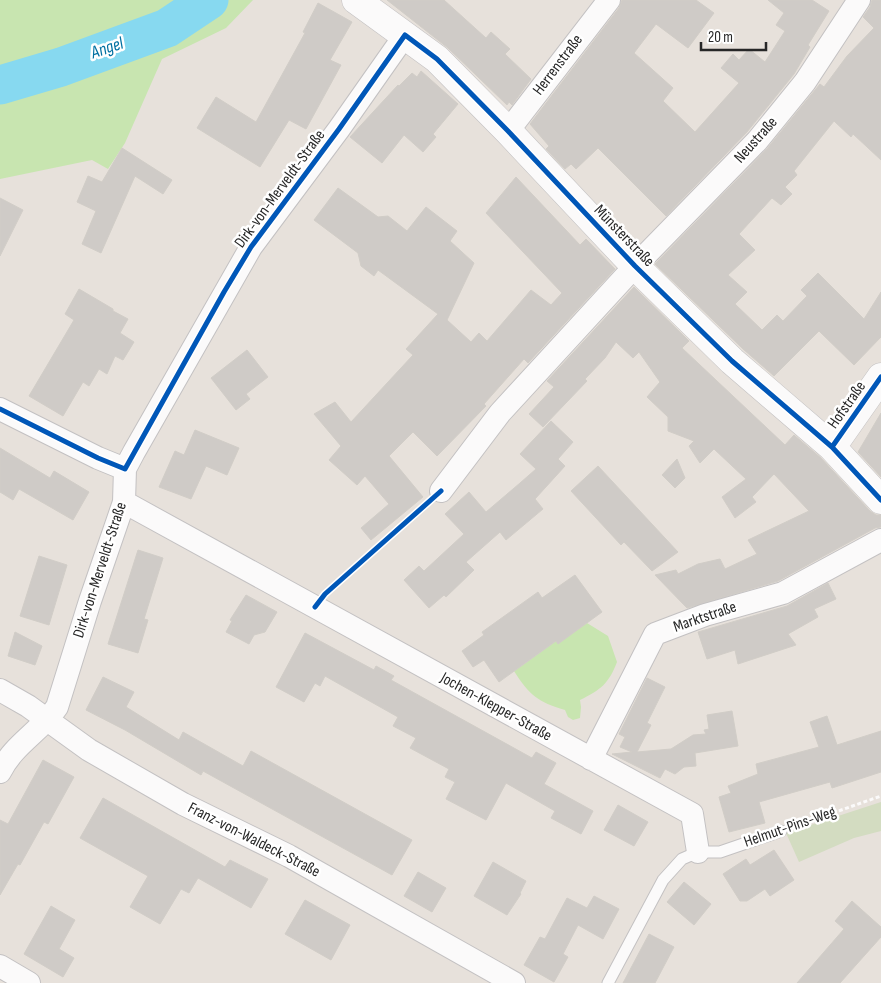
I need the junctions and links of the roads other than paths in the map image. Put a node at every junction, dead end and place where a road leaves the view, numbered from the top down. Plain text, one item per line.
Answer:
1 (356, 0) edge
2 (609, 0) edge
3 (859, 0) edge
4 (406, 35) junction
5 (508, 131) junction
6 (635, 266) junction
7 (881, 377) edge
8 (0, 409) edge
9 (832, 447) junction
10 (126, 469) junction
11 (440, 492) dead end
12 (881, 500) edge
13 (124, 502) junction
14 (881, 540) edge
15 (0, 690) edge
16 (48, 720) junction
17 (591, 759) junction
18 (0, 772) edge
19 (781, 831) road end
20 (698, 852) junction
21 (0, 966) edge
22 (29, 983) edge
23 (514, 983) edge
24 (608, 983) edge

1 - 4 street, Münsterstraße
2 - 5 street, Herrenstraße
3 - 6 street, Neustraße
4 - 5 street, Münsterstraße
4 - 10 street, Dirk-von-Merveldt-Straße
5 - 6 street, Münsterstraße
6 - 9 street, Münsterstraße
6 - 11 street, Münsterstraße
7 - 9 street, Hofstraße
8 - 10 street
9 - 12 street, Münsterstraße
10 - 13 street, Dirk-von-Merveldt-Straße
13 - 16 street, Dirk-von-Merveldt-Straße
13 - 17 street, Jochen-Klepper-Straße
14 - 17 street, Marktstraße
15 - 16 street, Franz-von-Waldeck-Straße
16 - 18 street, Dirk-von-Merveldt-Straße
16 - 23 street, Franz-von-Waldeck-Straße
17 - 20 street, Jochen-Klepper-Straße
19 - 20 lane, Helmut-Pins-Weg
20 - 24 lane
21 - 22 street

